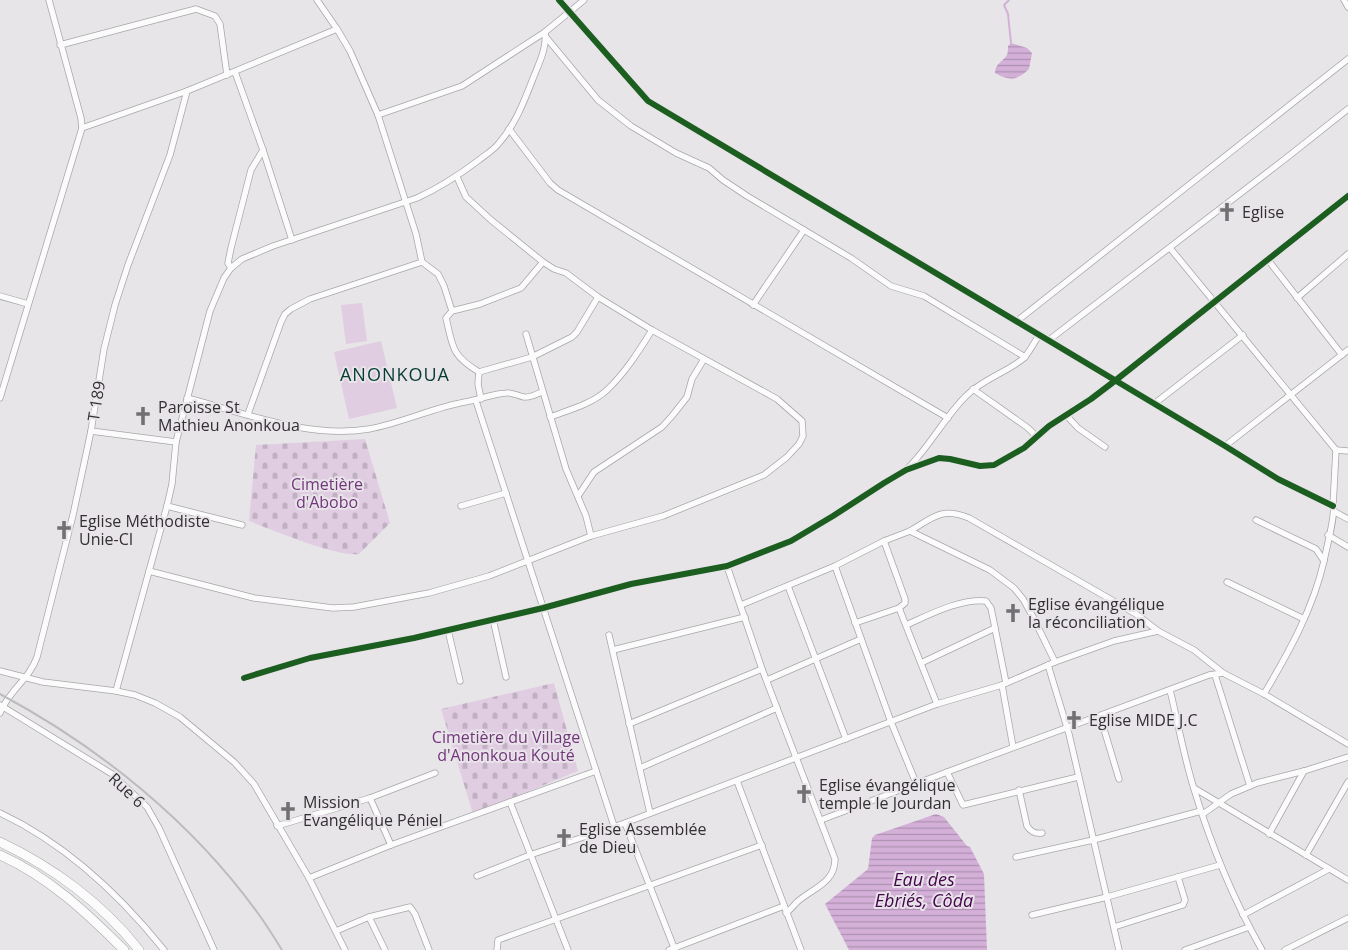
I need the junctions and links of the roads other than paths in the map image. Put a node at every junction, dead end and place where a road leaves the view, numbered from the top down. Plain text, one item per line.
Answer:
1 (49, 0) edge
2 (317, 0) edge
3 (559, 0) edge
4 (584, 0) edge
5 (568, 12) junction
6 (337, 29) junction
7 (545, 34) junction
8 (60, 44) junction
9 (1348, 59) edge
10 (235, 72) junction
11 (227, 74) junction
12 (187, 91) junction
13 (1348, 109) edge
14 (378, 115) junction
15 (82, 128) junction
16 (509, 129) junction
17 (263, 150) junction
18 (457, 177) junction
19 (1348, 196) edge
20 (406, 202) junction
21 (804, 230) junction
22 (292, 240) junction
23 (1170, 248) junction
24 (1348, 254) edge
25 (1268, 260) junction
26 (422, 262) junction
27 (543, 262) junction
28 (232, 268) junction
29 (0, 296) edge
30 (598, 297) junction
31 (1297, 298) junction
32 (1215, 302) junction
33 (28, 304) junction
34 (753, 305) junction
35 (452, 311) junction
36 (1017, 321) junction
37 (652, 330) junction
38 (526, 334) dead end
39 (1039, 335) junction
40 (1243, 335) junction
41 (1048, 340) junction
42 (1348, 350) edge
43 (1342, 355) junction
44 (532, 357) junction
45 (1025, 357) junction
46 (704, 359) junction
47 (479, 372) junction
48 (1116, 380) junction
49 (973, 389) junction
50 (542, 392) junction
51 (1291, 394) junction
52 (0, 398) edge
53 (186, 398) junction
54 (479, 400) junction
55 (1154, 404) junction
56 (248, 414) junction
57 (1066, 415) junction
58 (550, 417) junction
59 (948, 418) junction
60 (91, 431) junction
61 (1037, 437) junction
62 (176, 442) junction
63 (1226, 446) junction
64 (1105, 447) dead end
65 (1336, 450) junction
66 (1348, 451) edge
67 (906, 470) junction
68 (506, 493) junction
69 (578, 496) junction
70 (167, 506) junction
71 (461, 506) dead end
72 (1334, 509) junction
73 (1348, 519) edge
74 (1256, 520) dead end
75 (242, 525) dead end
76 (910, 531) junction
77 (1328, 535) junction
78 (591, 536) junction
79 (884, 541) junction
80 (1348, 546) edge
81 (528, 560) junction
82 (1324, 561) junction
83 (727, 566) junction
84 (835, 566) junction
85 (149, 571) junction
86 (1227, 582) dead end
87 (788, 586) junction
88 (741, 605) junction
89 (543, 608) junction
90 (899, 608) junction
91 (744, 617) junction
92 (493, 619) junction
93 (1304, 619) junction
94 (855, 623) junction
95 (906, 625) junction
96 (995, 628) junction
97 (448, 630) junction
98 (1158, 631) junction
99 (609, 635) dead end
100 (861, 639) junction
101 (612, 650) junction
102 (816, 659) junction
103 (1055, 662) junction
104 (921, 663) junction
105 (1048, 665) junction
106 (762, 669) junction
107 (0, 670) edge
108 (1223, 673) junction
109 (1215, 675) junction
110 (27, 677) junction
111 (506, 677) dead end
112 (244, 678) dead end
113 (766, 680) junction
114 (460, 681) dead end
115 (1004, 684) junction
116 (1170, 690) junction
117 (116, 691) junction
118 (1264, 694) junction
119 (937, 704) junction
120 (1, 705) edge
121 (777, 708) junction
122 (0, 713) edge
123 (1100, 716) junction
124 (891, 722) junction
125 (629, 724) junction
126 (1068, 728) junction
127 (846, 738) junction
128 (1348, 744) edge
129 (1013, 747) junction
130 (1348, 757) edge
131 (796, 758) junction
132 (640, 768) junction
133 (596, 771) junction
134 (1304, 771) junction
135 (947, 772) junction
136 (435, 773) dead end
137 (1078, 777) junction
138 (1119, 779) dead end
139 (738, 781) junction
140 (1348, 782) edge
141 (916, 783) junction
142 (1250, 786) junction
143 (1194, 788) junction
144 (1019, 790) junction
145 (370, 798) junction
146 (510, 802) junction
147 (1220, 803) junction
148 (1202, 812) junction
149 (0, 813) edge
150 (650, 813) junction
151 (821, 820) junction
152 (625, 823) junction
153 (277, 826) junction
154 (614, 826) junction
155 (1042, 833) dead end
156 (1269, 834) junction
157 (1093, 840) junction
158 (0, 842) edge
159 (762, 845) junction
160 (392, 846) junction
161 (0, 855) edge
162 (530, 855) junction
163 (1306, 855) junction
164 (1016, 857) dead end
165 (1220, 865) junction
166 (1329, 869) junction
167 (477, 876) dead end
168 (1178, 877) junction
169 (309, 878) junction
170 (1347, 878) edge
171 (650, 886) junction
172 (1107, 897) junction
173 (784, 906) junction
174 (786, 914) junction
175 (1032, 915) dead end
176 (1243, 915) junction
177 (370, 917) junction
178 (1348, 918) edge
179 (557, 920) junction
180 (1114, 927) junction
181 (1249, 927) junction
182 (336, 931) junction
183 (673, 949) edge
184 (124, 950) edge
185 (139, 950) edge
186 (164, 950) edge
187 (214, 950) edge
188 (345, 950) edge
189 (385, 950) edge
190 (429, 950) edge
191 (497, 950) edge
192 (568, 950) edge
193 (801, 950) edge
194 (1119, 950) edge
195 (1185, 950) edge
196 (1262, 950) edge
197 (1285, 950) edge

1 - 8 street
2 - 6 street
3 - 5 street
4 - 5 street
5 - 7 street
5 - 36 street
6 - 10 street
6 - 14 street
7 - 14 street
7 - 16 street
7 - 21 street
8 - 11 street
8 - 15 street
9 - 36 street
10 - 11 street
10 - 17 street
11 - 12 street
12 - 15 street
12 - 60 street, T 189
13 - 23 street
14 - 20 street
15 - 33 street
16 - 18 street
16 - 34 street
17 - 22 street
17 - 28 street
18 - 20 street
18 - 27 street
19 - 25 street
20 - 22 street
20 - 26 street
21 - 34 street
21 - 45 street
22 - 28 street
23 - 32 street
23 - 41 street
24 - 31 street
25 - 31 street
25 - 32 street
26 - 35 street
26 - 56 street
27 - 30 street
27 - 35 street
28 - 53 street
29 - 33 street
30 - 37 street
30 - 44 street
31 - 43 street
32 - 40 street
32 - 48 street
33 - 52 street
34 - 59 street
35 - 47 street
36 - 39 street
37 - 46 street
37 - 58 street
38 - 44 street
39 - 41 street
39 - 45 street
40 - 51 street
40 - 55 street
41 - 48 street
42 - 43 street
43 - 51 street
44 - 47 street
44 - 50 street
45 - 49 street
46 - 69 street
46 - 78 street
47 - 54 street
48 - 55 street
48 - 57 street
49 - 59 street
49 - 61 street
50 - 54 street
50 - 58 street
51 - 63 street
51 - 65 street
53 - 56 street
53 - 62 street
54 - 56 street
54 - 68 street
55 - 63 street
57 - 61 street
57 - 64 street
58 - 69 street
59 - 67 street
60 - 62 street
60 - 110 street, T 189
61 - 67 street
62 - 70 street
63 - 72 street
65 - 66 street
65 - 72 street
67 - 83 street
68 - 71 street
68 - 81 street
69 - 78 street
70 - 75 street
70 - 85 street
72 - 73 street
72 - 77 street
74 - 82 street
76 - 79 street
76 - 98 street
76 - 103 street
77 - 80 street
77 - 82 street
78 - 81 street
79 - 84 street
79 - 90 street
81 - 85 street
81 - 89 street
82 - 93 street
83 - 88 street
83 - 89 street
84 - 87 street
84 - 94 street
85 - 117 street
86 - 93 street
87 - 88 street
87 - 102 street
88 - 91 street
89 - 92 street
89 - 133 street
90 - 94 street
90 - 95 street
91 - 101 street
91 - 106 street
92 - 97 street
92 - 111 street
93 - 118 street
94 - 100 street
95 - 96 street
95 - 104 street
96 - 104 street
96 - 115 street
97 - 112 street
97 - 114 street
98 - 103 street
98 - 108 street
99 - 101 street
100 - 102 street
100 - 124 street
101 - 125 street
102 - 113 street
102 - 127 street
103 - 105 street
104 - 119 street
105 - 115 street
105 - 126 street
106 - 113 street
106 - 125 street
107 - 110 street
108 - 109 street
108 - 118 street
109 - 116 street
109 - 142 street
110 - 117 street
110 - 120 street, T 189
113 - 121 street
115 - 119 street
115 - 129 street
116 - 123 street
116 - 143 street
117 - 153 street
118 - 128 street
119 - 124 street
120 - 122 street, T 189
120 - 187 street, Rue 6
121 - 131 street
121 - 132 street
123 - 126 street
123 - 138 street
124 - 127 street
124 - 141 street
125 - 132 street
126 - 129 street
126 - 137 street
127 - 131 street
129 - 135 street
130 - 134 street
131 - 139 street
131 - 151 street
132 - 150 street
133 - 146 street
133 - 154 street
134 - 142 street
134 - 156 street
135 - 141 street
135 - 144 street
136 - 145 street
137 - 144 street
137 - 157 street
139 - 150 street
139 - 159 street
140 - 163 street
141 - 151 street
142 - 147 street
143 - 147 street
143 - 148 street
144 - 155 street
145 - 153 street
145 - 160 street
146 - 160 street
146 - 162 street
147 - 148 street
147 - 156 street
148 - 157 street
148 - 165 street
149 - 186 street
150 - 152 street
151 - 174 street
152 - 154 street
152 - 171 street
153 - 169 street
154 - 162 street
156 - 163 street
157 - 164 street
157 - 172 street
158 - 185 main road
159 - 171 street
159 - 173 street
160 - 169 street
161 - 184 main road
162 - 167 street
162 - 179 street
163 - 166 street
165 - 168 street
165 - 176 street
166 - 170 street
166 - 176 street
168 - 172 street
168 - 180 street
169 - 182 street
171 - 179 street
171 - 183 street
172 - 175 street
172 - 180 street
173 - 174 street
173 - 183 street
174 - 193 street
176 - 181 street
177 - 182 street
177 - 189 street
177 - 190 street
178 - 197 street
179 - 191 street
179 - 192 street
180 - 194 street
181 - 195 street
181 - 196 street
182 - 188 street

